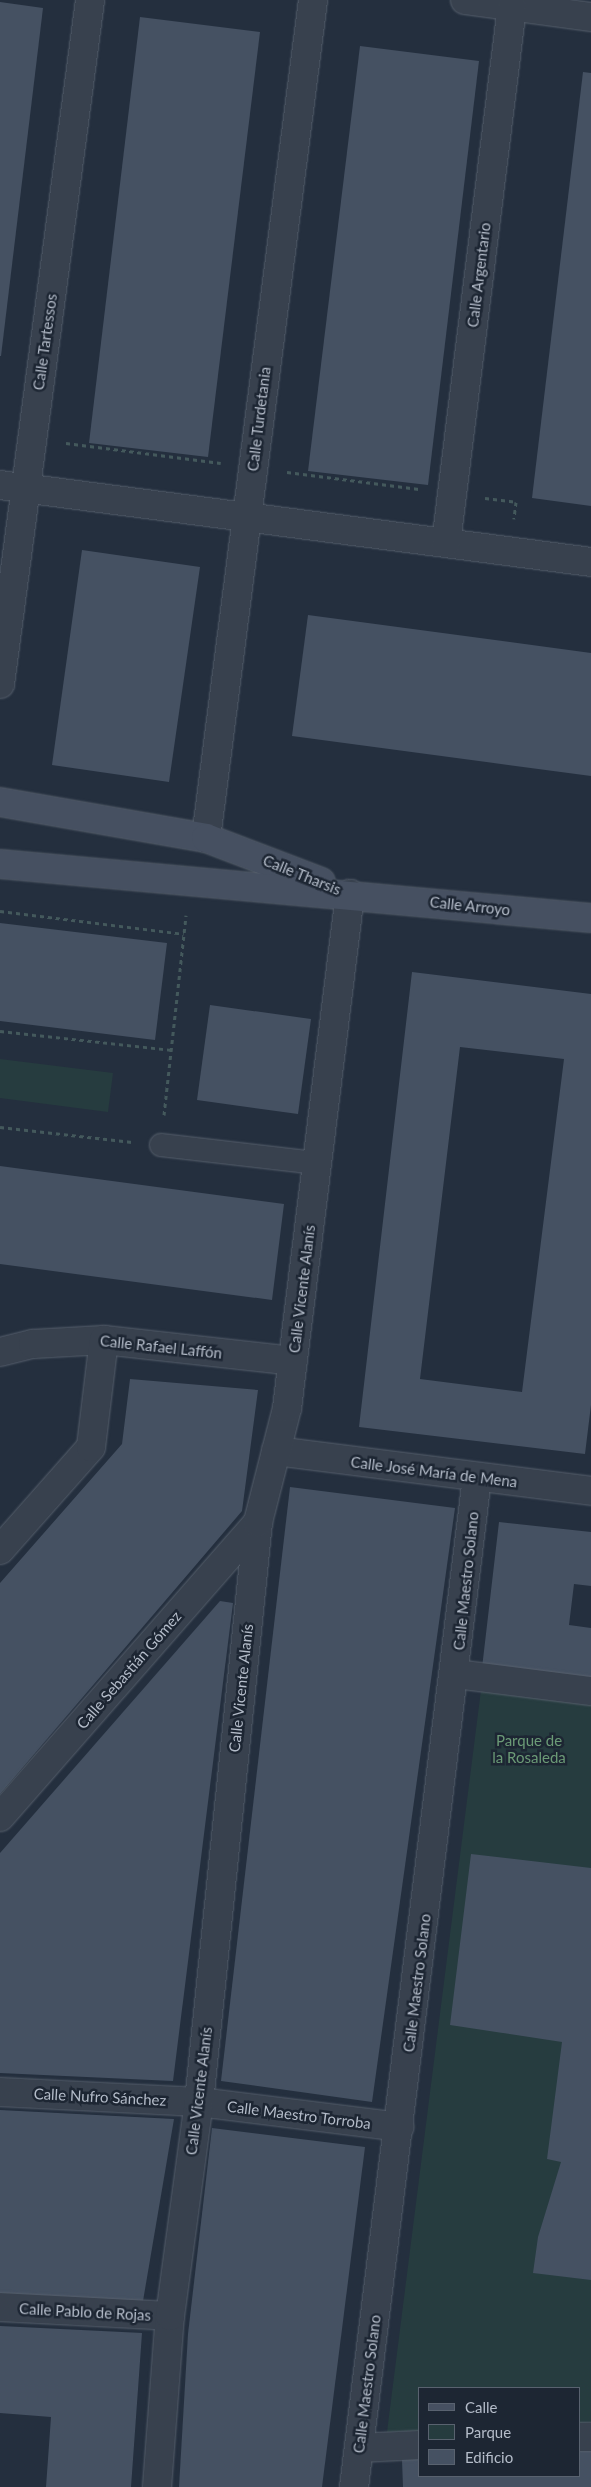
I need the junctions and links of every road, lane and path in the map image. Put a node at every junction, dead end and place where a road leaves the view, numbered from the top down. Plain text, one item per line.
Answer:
1 (90, 0) edge
2 (312, 0) edge
3 (465, 0) edge
4 (512, 7) junction
5 (591, 17) edge
6 (13, 487) edge
7 (246, 517) junction
8 (446, 543) junction
9 (591, 562) edge
10 (0, 684) edge
11 (0, 802) edge
12 (206, 838) junction
13 (0, 864) edge
14 (190, 880) junction
15 (350, 894) junction
16 (0, 911) edge
17 (591, 918) edge
18 (184, 934) junction
19 (0, 1031) edge
20 (171, 1050) junction
21 (0, 1127) edge
22 (161, 1145) junction
23 (317, 1163) junction
24 (104, 1340) junction
25 (0, 1352) edge
26 (293, 1361) junction
27 (276, 1451) junction
28 (477, 1478) junction
29 (591, 1491) edge
30 (258, 1522) junction
31 (0, 1550) edge
32 (456, 1674) junction
33 (591, 1690) edge
34 (0, 1817) edge
35 (0, 2092) edge
36 (199, 2102) junction
37 (399, 2127) junction
38 (0, 2307) edge
39 (170, 2316) junction
40 (418, 2445) edge
41 (359, 2448) junction
42 (157, 2487) edge
43 (354, 2487) edge

1 - 6 street, Calle Tartessos
2 - 7 street, Calle Turdetania
3 - 4 street
4 - 5 street
4 - 8 street, Calle Argentario
6 - 7 street
6 - 10 street, Calle Tartessos
7 - 8 street
7 - 12 street, Calle Turdetania
8 - 9 street
11 - 12 main road, Calle Tharsis
12 - 15 main road, Calle Tharsis
13 - 14 main road, Calle Tharsis
14 - 15 main road, Calle Tharsis
14 - 18 path
15 - 17 main road, Calle Arroyo
15 - 23 street, Calle Vicente Alanís
16 - 18 path
18 - 20 path
19 - 20 path
20 - 22 path
21 - 22 path
22 - 23 lane
23 - 26 street, Calle Vicente Alanís
24 - 25 street, Calle Rafael Laffón
24 - 26 street, Calle Rafael Laffón
24 - 31 street
26 - 27 street, Calle Vicente Alanís
27 - 28 street, Calle José María de Mena
27 - 30 street, Calle Vicente Alanís
28 - 29 street, Calle José María de Mena
28 - 32 street, Calle Maestro Solano
30 - 34 street, Calle Sebastián Gómez
30 - 36 street, Calle Vicente Alanís
32 - 33 street
32 - 37 street, Calle Maestro Solano
35 - 36 street, Calle Nufro Sánchez
36 - 37 street, Calle Maestro Torroba
36 - 39 street, Calle Vicente Alanís
37 - 41 street, Calle Maestro Solano
38 - 39 street, Calle Pablo de Rojas
39 - 42 street, Calle Vicente Alanís
40 - 41 street
41 - 43 street, Calle Maestro Solano

